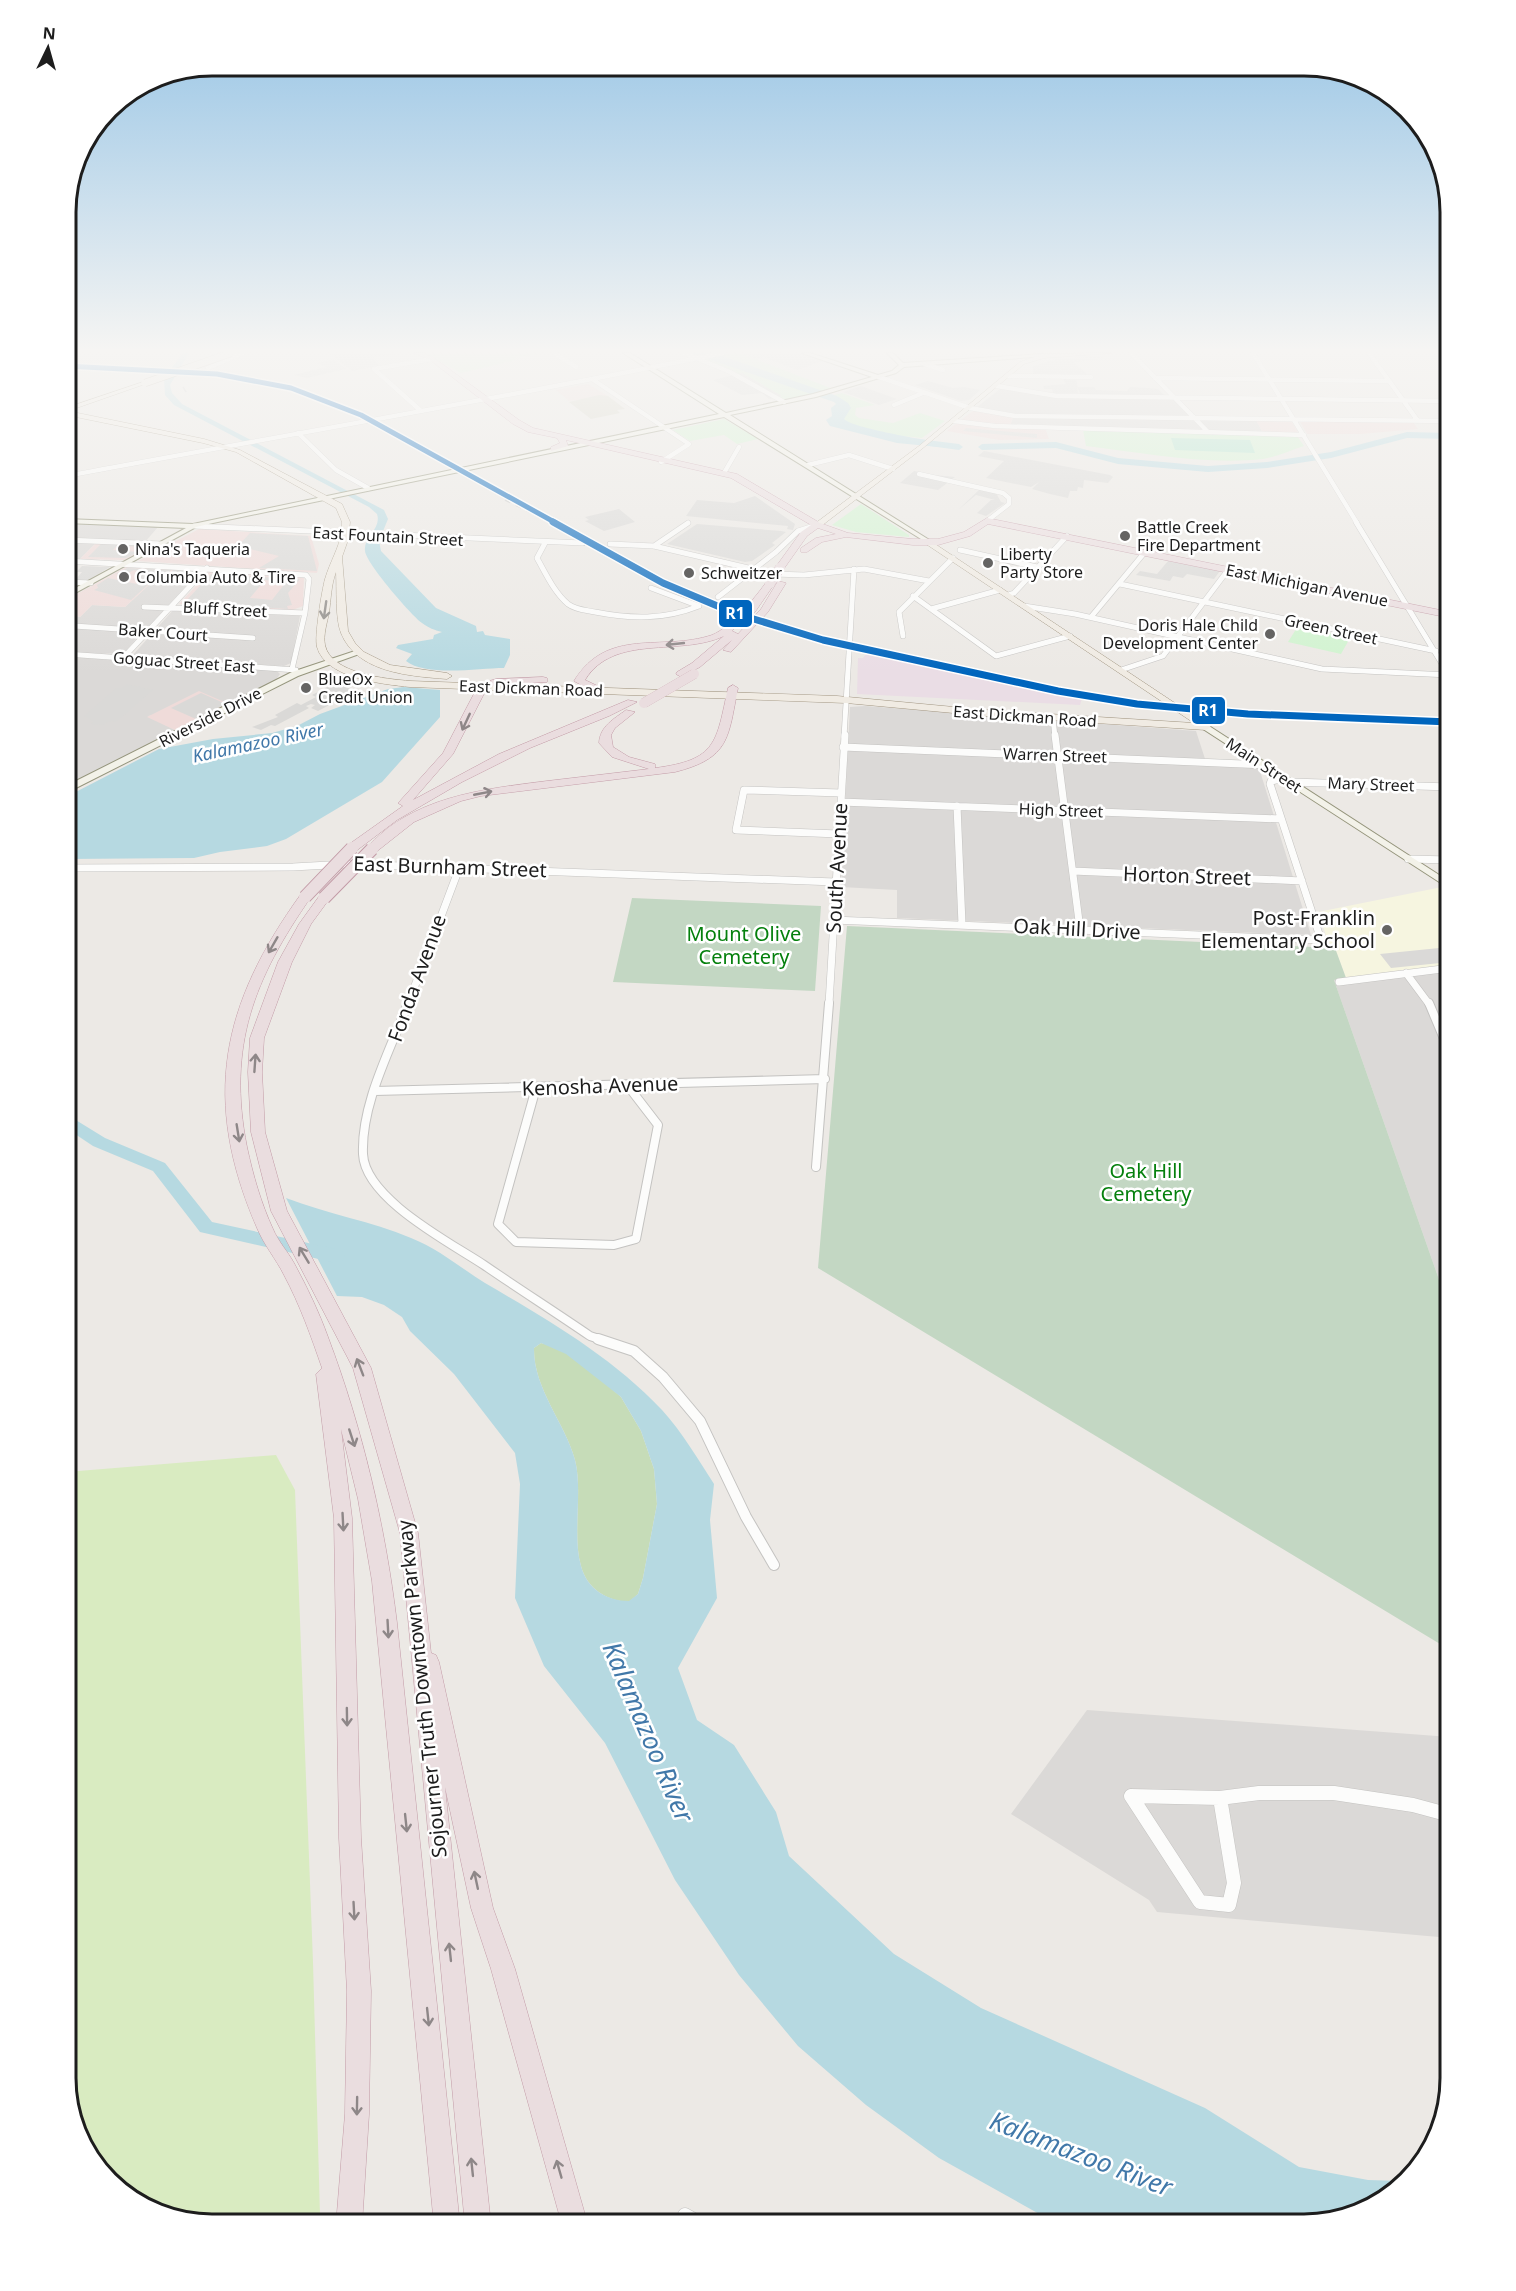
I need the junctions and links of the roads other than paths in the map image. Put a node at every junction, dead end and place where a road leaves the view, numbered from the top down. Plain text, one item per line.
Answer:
1 (154, 460) edge
2 (257, 460) edge
3 (326, 460) edge
4 (502, 460) edge
5 (664, 460) edge
6 (732, 460) edge
7 (800, 460) edge
8 (829, 460) edge
9 (864, 460) edge
10 (905, 460) edge
11 (1320, 460) edge
12 (808, 465) junction
13 (893, 469) junction
14 (724, 473) junction
15 (77, 474) edge
16 (919, 474) dead end
17 (368, 488) junction
18 (859, 496) junction
19 (325, 497) junction
20 (77, 521) edge
21 (987, 521) junction
22 (688, 523) dead end
23 (817, 525) junction
24 (194, 526) junction
25 (344, 535) junction
26 (847, 535) junction
27 (1067, 536) junction
28 (77, 540) edge
29 (929, 542) junction
30 (162, 543) junction
31 (546, 543) junction
32 (583, 543) dead end
33 (610, 544) dead end
34 (654, 546) junction
35 (804, 550) junction
36 (960, 550) dead end
37 (1145, 552) junction
38 (339, 558) junction
39 (953, 558) junction
40 (77, 561) edge
41 (126, 563) junction
42 (1037, 567) junction
43 (207, 568) junction
44 (854, 569) junction
45 (753, 570) junction
46 (1228, 570) junction
47 (775, 575) junction
48 (929, 581) junction
49 (77, 582) edge
50 (91, 583) junction
51 (1120, 584) junction
52 (651, 588) dead end
53 (77, 590) edge
54 (1004, 592) junction
55 (913, 596) junction
56 (718, 597) dead end
57 (1203, 602) junction
58 (172, 606) junction
59 (1024, 606) junction
60 (1409, 606) junction
61 (144, 607) dead end
62 (931, 609) junction
63 (305, 613) junction
64 (1440, 613) edge
65 (1091, 617) junction
66 (77, 626) edge
67 (148, 631) junction
68 (738, 631) junction
69 (903, 636) dead end
70 (1070, 636) junction
71 (1178, 637) junction
72 (253, 638) dead end
73 (1436, 651) junction
74 (358, 653) junction
75 (77, 655) edge
76 (123, 658) junction
77 (1440, 659) edge
78 (330, 661) junction
79 (297, 670) junction
80 (1121, 670) junction
81 (1440, 676) edge
82 (543, 680) junction
83 (579, 681) junction
84 (483, 686) junction
85 (598, 690) junction
86 (727, 691) junction
87 (846, 700) junction
88 (631, 707) junction
89 (1053, 718) junction
90 (1206, 727) junction
91 (843, 747) junction
92 (525, 751) junction
93 (1057, 756) junction
94 (1266, 765) junction
95 (1288, 780) junction
96 (77, 784) edge
97 (1440, 787) edge
98 (842, 793) junction
99 (841, 802) junction
100 (957, 806) junction
101 (1064, 810) junction
102 (388, 819) junction
103 (1281, 819) junction
104 (408, 820) junction
105 (839, 834) junction
106 (1408, 859) junction
107 (1440, 860) edge
108 (460, 866) junction
109 (77, 868) edge
110 (1073, 871) junction
111 (1440, 880) edge
112 (1302, 881) junction
113 (835, 882) junction
114 (833, 920) junction
115 (962, 924) junction
116 (1080, 929) junction
117 (1440, 969) edge
118 (1406, 973) junction
119 (1339, 982) dead end
120 (1440, 1025) edge
121 (825, 1079) junction
122 (628, 1086) junction
123 (536, 1088) junction
124 (375, 1091) junction
125 (816, 1167) dead end
126 (320, 1339) junction
127 (774, 1565) dead end
128 (414, 1589) junction
129 (1220, 1798) junction
130 (1440, 1812) edge
131 (350, 2214) edge
132 (446, 2214) edge
133 (477, 2214) edge
134 (572, 2214) edge

1 - 15 street
2 - 19 main road
3 - 17 street
4 - 17 street
5 - 14 highway
6 - 14 street
7 - 12 street
8 - 12 street
9 - 13 street
10 - 13 main road
11 - 60 street
12 - 18 street
13 - 18 main road
14 - 23 highway
16 - 21 street
17 - 19 street
18 - 23 main road
18 - 29 street
19 - 24 street
19 - 25 main road
20 - 24 street
21 - 27 highway, East Michigan Avenue
21 - 29 highway
22 - 34 street
23 - 26 highway
23 - 35 highway, Sojourner Truth Downtown Parkway
23 - 45 street
23 - 47 highway, Sojourner Truth Downtown Parkway
24 - 25 street, East Fountain Street
24 - 30 street
25 - 31 street, East Fountain Street
25 - 38 main road
26 - 29 highway
26 - 35 highway
27 - 37 highway, East Michigan Avenue
27 - 42 street
28 - 30 street
29 - 39 main road, Main Street
30 - 41 street
31 - 32 street, East Fountain Street
31 - 52 street
33 - 34 street
34 - 45 street
35 - 68 highway, Sojourner Truth Downtown Parkway
36 - 42 street
37 - 46 highway, East Michigan Avenue
37 - 51 street
38 - 74 main road
38 -> 78 main road
39 - 48 street
39 - 54 main road, Main Street
40 - 41 street
41 - 43 street
41 - 50 street
42 - 54 street
43 - 58 street
43 - 63 street
44 - 47 street
44 - 48 street
44 - 87 street, South Avenue
45 - 47 street
45 - 56 street
46 - 57 street
46 - 60 highway, East Michigan Avenue
47 - 68 highway, Sojourner Truth Downtown Parkway
48 - 55 street
49 - 50 street
50 - 53 street
51 - 57 street, Green Street
51 - 65 street
54 - 59 main road, Main Street
54 - 62 street
55 - 62 street
55 - 69 street
57 - 71 street
57 - 73 street, Green Street
58 - 61 street, Bluff Street
58 - 63 street, Bluff Street
58 - 67 street
59 - 65 street
59 - 70 main road, Main Street
60 - 64 highway, East Michigan Avenue
60 - 73 street
62 - 70 street
63 - 79 street
65 - 71 street
66 - 67 street, Baker Court
67 - 72 street, Baker Court
67 - 76 street
68 -> 83 highway
68 - 88 highway, Sojourner Truth Downtown Parkway
68 - 88 highway, Sojourner Truth Downtown Parkway, bridge
70 - 80 main road, Main Street
71 - 80 street
71 - 81 street
73 - 77 street
74 - 78 street, Riverside Drive
74 - 82 main road, East Dickman Road
75 - 76 street, Goguac Street East
76 - 79 street, Goguac Street East
78 - 79 street, Riverside Drive
78 - 84 main road, East Dickman Road
79 - 96 street, Riverside Drive
80 - 90 main road, Main Street
82 - 83 main road, East Dickman Road
82 - 84 highway
83 - 85 highway
83 - 86 main road, East Dickman Road
84 - 85 main road, East Dickman Road
84 -> 102 highway
85 - 86 main road, East Dickman Road
86 - 87 main road, East Dickman Road
86 - 88 highway
104 -> 86 highway
87 - 89 main road, East Dickman Road
87 - 91 street, South Avenue
88 - 92 highway, Sojourner Truth Downtown Parkway
89 - 90 main road, East Dickman Road
89 - 93 street
90 - 94 street, Main Street
91 - 93 street, Warren Street
91 - 98 street, South Avenue
92 - 102 highway, Sojourner Truth Downtown Parkway
92 - 104 highway, Sojourner Truth Downtown Parkway
93 - 94 street, Warren Street
93 - 101 street
94 - 95 street, Main Street
95 - 97 street, Mary Street
95 - 103 street
95 - 106 street, Main Street
98 - 99 street, South Avenue
98 - 105 street
99 - 100 street, High Street
99 - 105 street, South Avenue
100 - 101 street, High Street
100 - 115 street
101 - 103 street, High Street
101 - 110 street
102 -> 126 highway, Sojourner Truth Downtown Parkway, bridge
103 - 112 street
128 -> 104 highway, Sojourner Truth Downtown Parkway, bridge
105 - 113 street, South Avenue
106 - 107 street
106 - 111 street, Main Street
108 - 109 street, East Burnham Street
108 - 113 street, East Burnham Street
108 - 124 street, Fonda Avenue
110 - 112 street, Horton Street
110 - 116 street
112 - 116 street, Oak Hill Drive
113 - 114 street, South Avenue
114 - 115 street, Oak Hill Drive
114 - 121 street, South Avenue
115 - 116 street, Oak Hill Drive
117 - 118 street
118 - 119 street
118 - 120 street
121 - 122 street, Kenosha Avenue
121 - 125 street, South Avenue
122 - 123 street, Kenosha Avenue
122 - 123 street
123 - 124 street, Kenosha Avenue
124 - 127 street, Fonda Avenue
126 -> 131 highway
126 -> 132 highway, Sojourner Truth Downtown Parkway
133 -> 128 highway, Sojourner Truth Downtown Parkway
134 -> 128 highway
129 - 129 street
129 - 130 street

